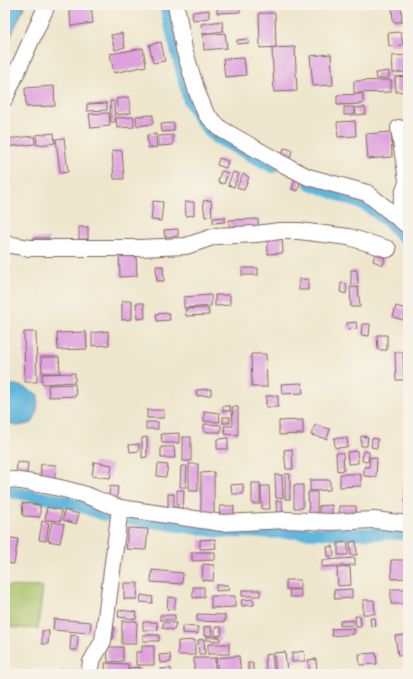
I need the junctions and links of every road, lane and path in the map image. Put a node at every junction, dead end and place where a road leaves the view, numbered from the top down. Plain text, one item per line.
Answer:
1 (47, 5) edge
2 (176, 5) edge
3 (5, 98) edge
4 (399, 128) dead end
5 (408, 180) edge
6 (406, 224) edge
7 (5, 244) edge
8 (388, 249) dead end
9 (5, 479) edge
10 (120, 508) junction
11 (408, 524) edge
12 (89, 674) edge

1 - 3 street
2 - 6 street
4 - 5 street
5 - 6 street
7 - 8 street
9 - 10 street
10 - 11 street
10 - 12 street

